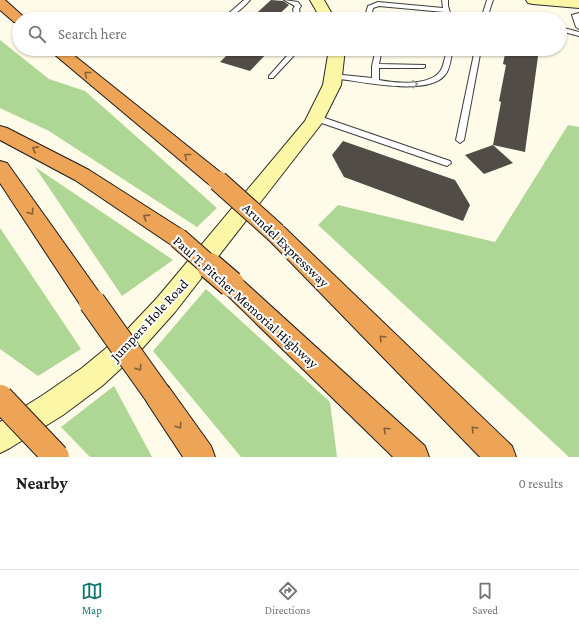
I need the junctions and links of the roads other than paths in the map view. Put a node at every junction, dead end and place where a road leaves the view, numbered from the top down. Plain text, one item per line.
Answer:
1 (247, 0) edge
2 (287, 0) edge
3 (445, 0) edge
4 (490, 0) edge
5 (534, 0) edge
6 (0, 3) edge
7 (446, 10) joint
8 (577, 10) edge
9 (233, 12) edge
10 (297, 12) edge
11 (369, 12) edge
12 (487, 12) edge
13 (12, 13) edge
14 (579, 27) edge
15 (567, 31) edge
16 (579, 34) edge
17 (65, 56) edge
18 (290, 56) edge
19 (336, 56) edge
20 (378, 56) edge
21 (448, 56) edge
22 (477, 56) edge
23 (374, 66) junction
24 (424, 66) dead end
25 (333, 76) junction
26 (271, 77) dead end
27 (376, 81) junction
28 (316, 118) junction
29 (0, 132) edge
30 (460, 140) dead end
31 (447, 162) dead end
32 (4, 174) edge
33 (0, 398) edge
34 (0, 438) edge
35 (56, 457) edge
36 (200, 457) edge
37 (414, 457) edge
38 (501, 457) edge

1 - 9 lane
2 - 10 lane
3 - 7 lane
4 - 12 lane
5 - 8 main road
6 - 13 highway
7 - 11 lane
8 - 14 lane
15 - 16 lane
38 -> 17 highway, Arundel Expressway, bridge
18 - 26 lane
19 - 25 main road, Jumpers Hole Road
20 - 23 lane
27 -> 21 lane
22 - 30 lane
23 - 24 lane
23 - 27 lane
25 - 27 lane
25 - 28 main road, Jumpers Hole Road
28 - 31 lane
28 - 34 main road, Jumpers Hole Road
37 -> 29 highway, Paul T. Pitcher Memorial Highway, bridge
32 -> 36 highway, bridge
33 - 35 highway, bridge

